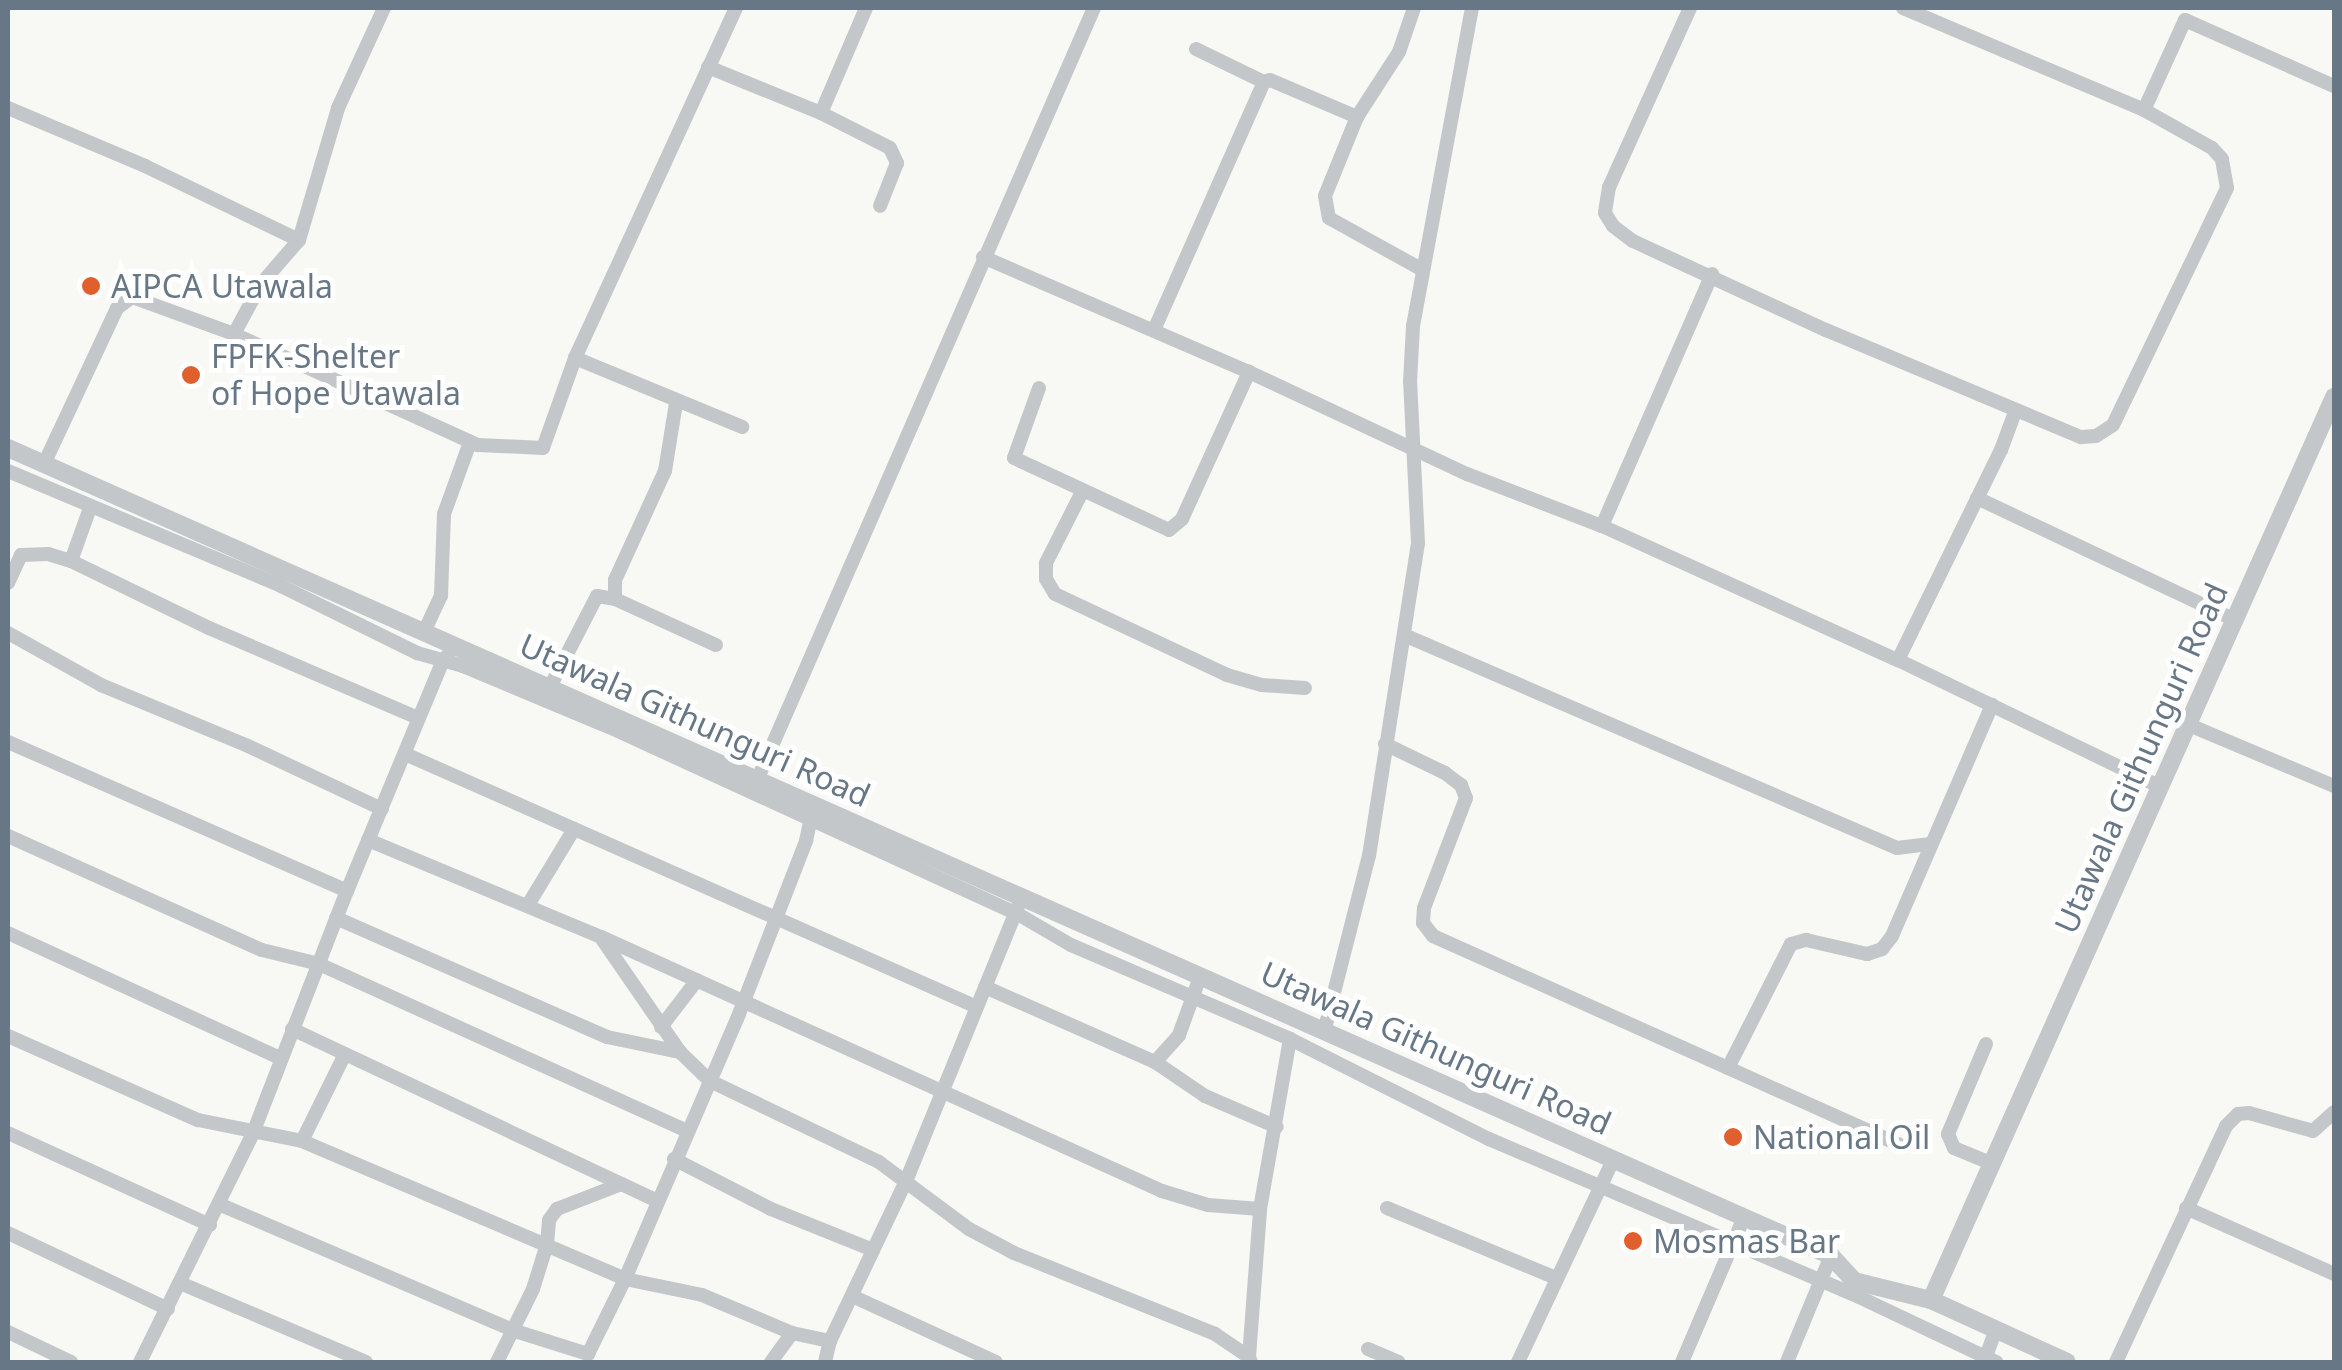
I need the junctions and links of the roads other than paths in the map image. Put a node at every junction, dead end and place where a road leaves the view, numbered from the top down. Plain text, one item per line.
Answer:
1 (384, 8) edge
2 (736, 8) edge
3 (866, 8) edge
4 (1094, 8) edge
5 (1414, 8) edge
6 (1472, 8) edge
7 (1690, 8) edge
8 (1903, 8) edge
9 (2188, 14) edge
10 (1196, 49) dead end
11 (708, 67) junction
12 (1264, 82) junction
13 (2334, 86) edge
14 (8, 108) edge
15 (2144, 110) junction
16 (821, 114) junction
17 (1358, 117) junction
18 (880, 206) dead end
19 (299, 240) junction
20 (983, 257) junction
21 (1420, 269) junction
22 (1712, 274) junction
23 (1154, 330) junction
24 (234, 334) junction
25 (575, 358) junction
26 (1249, 372) junction
27 (1040, 388) dead end
28 (2334, 396) edge
29 (676, 403) junction
30 (2015, 412) junction
31 (742, 428) dead end
32 (470, 442) junction
33 (8, 448) edge
34 (1412, 450) junction
35 (44, 464) junction
36 (8, 471) edge
37 (1082, 492) junction
38 (1977, 498) junction
39 (90, 508) junction
40 (1602, 526) junction
41 (71, 561) junction
42 (8, 583) edge
43 (616, 599) junction
44 (2235, 620) junction
45 (424, 632) junction
46 (8, 633) edge
47 (1404, 635) junction
48 (716, 645) dead end
49 (450, 654) junction
50 (1898, 660) junction
51 (550, 687) junction
52 (1305, 688) dead end
53 (1992, 705) junction
54 (418, 718) junction
55 (2188, 725) junction
56 (8, 742) edge
57 (1385, 744) junction
58 (405, 754) junction
59 (758, 778) junction
60 (2334, 786) edge
61 (2161, 787) junction
62 (382, 809) junction
63 (812, 813) junction
64 (574, 828) junction
65 (8, 836) edge
66 (368, 840) junction
67 (1932, 844) junction
68 (347, 890) junction
69 (528, 905) junction
70 (1019, 905) junction
71 (336, 918) junction
72 (773, 918) junction
73 (8, 933) edge
74 (601, 937) junction
75 (318, 964) junction
76 (1200, 977) junction
77 (697, 980) junction
78 (986, 987) junction
79 (1194, 1000) junction
80 (743, 1002) junction
81 (978, 1007) junction
82 (1272, 1009) junction
83 (661, 1027) junction
84 (292, 1029) junction
85 (1266, 1030) junction
86 (1324, 1032) junction
87 (8, 1036) edge
88 (1290, 1038) junction
89 (1986, 1044) dead end
90 (680, 1052) junction
91 (344, 1056) junction
92 (280, 1058) junction
93 (1155, 1062) junction
94 (1728, 1068) junction
95 (710, 1081) junction
96 (942, 1092) junction
97 (2334, 1112) edge
98 (1277, 1127) junction
99 (687, 1131) junction
100 (8, 1132) edge
101 (253, 1133) junction
102 (302, 1141) junction
103 (1900, 1145) dead end
104 (674, 1160) junction
105 (1613, 1160) junction
106 (1993, 1164) junction
107 (906, 1181) junction
108 (620, 1184) junction
109 (1604, 1185) junction
110 (656, 1200) junction
111 (222, 1205) junction
112 (1387, 1208) dead end
113 (2186, 1208) junction
114 (1260, 1209) junction
115 (1743, 1220) junction
116 (210, 1226) junction
117 (8, 1233) edge
118 (1734, 1243) junction
119 (548, 1244) junction
120 (873, 1250) junction
121 (1831, 1256) junction
122 (2334, 1274) edge
123 (625, 1278) junction
124 (1556, 1278) junction
125 (1820, 1280) junction
126 (180, 1283) junction
127 (852, 1296) junction
128 (1931, 1300) junction
129 (168, 1310) junction
130 (1996, 1329) junction
131 (512, 1330) junction
132 (8, 1332) edge
133 (792, 1333) junction
134 (830, 1341) junction
135 (1368, 1350) dead end
136 (1250, 1360) edge
137 (1988, 1361) edge
138 (70, 1362) edge
139 (140, 1362) edge
140 (366, 1362) edge
141 (497, 1362) edge
142 (771, 1362) edge
143 (825, 1362) edge
144 (996, 1362) edge
145 (1398, 1362) edge
146 (1518, 1362) edge
147 (1682, 1362) edge
148 (1788, 1362) edge
149 (2066, 1362) edge
150 (2116, 1362) edge

1 - 19 street
2 - 11 street
3 - 16 street
4 - 20 street
5 - 17 street
6 - 21 street
7 - 22 street
8 - 15 street
9 - 13 street
9 - 15 street
10 - 12 street
11 - 16 street
11 - 25 street
12 - 17 street
12 - 23 street
14 - 19 street
15 - 30 street
16 - 18 street
17 - 21 street
19 - 24 street
20 - 23 street
20 - 59 street
21 - 34 street
22 - 30 street
22 - 40 street
23 - 26 street
24 - 32 street
24 - 35 street
25 - 29 street
25 - 32 street
26 - 34 street
26 - 37 street
27 - 37 street
28 - 44 street, Utawala Githunguri Road
29 - 31 street
29 - 43 street
30 - 38 street
32 - 45 street
33 - 35 street, Utawala Githunguri Road
34 - 40 street
34 - 47 street
35 - 45 street, Utawala Githunguri Road
36 - 39 street
37 - 52 street
38 - 44 street
38 - 50 street
39 - 41 street
39 - 49 street
40 - 50 street
41 - 42 street
41 - 54 street
43 - 48 street
43 - 51 street
44 - 55 street, Utawala Githunguri Road
45 - 49 street, Utawala Githunguri Road
46 - 62 street
47 - 57 street
47 - 67 street
49 - 51 street, Utawala Githunguri Road
49 - 54 street
49 - 63 street
50 - 53 street
51 - 59 street, Utawala Githunguri Road
53 - 61 street
53 - 67 street
54 - 58 street
55 - 60 street
55 - 61 street, Utawala Githunguri Road
56 - 68 street
57 - 86 street
57 - 94 street
58 - 62 street
58 - 64 street
59 - 63 street, Utawala Githunguri Road
61 - 106 street, Utawala Githunguri Road
62 - 66 street
63 - 70 street, Utawala Githunguri Road
63 - 72 street
64 - 69 street
64 - 72 street
65 - 75 street
66 - 68 street
66 - 69 street
67 - 94 street
68 - 71 street
69 - 74 street
70 - 76 street, Utawala Githunguri Road
70 - 78 street
70 - 79 street
71 - 75 street
71 - 90 street
72 - 80 street
72 - 81 street
73 - 92 street
74 - 77 street
74 - 83 street
75 - 84 street
75 - 99 street
76 - 79 street
76 - 82 street, Utawala Githunguri Road
77 - 80 street
77 - 83 street
78 - 81 street
78 - 93 street
79 - 85 street
79 - 93 street
80 - 95 street
80 - 96 street
81 - 96 street
82 - 85 street
82 - 86 street, Utawala Githunguri Road
83 - 90 street
84 - 91 street
84 - 92 street
85 - 88 street
86 - 105 street, Utawala Githunguri Road
87 - 101 street
88 - 98 street
88 - 109 street
89 - 106 street
90 - 95 street
91 - 102 street
91 - 108 street
92 - 101 street
93 - 98 street
94 - 103 street
95 - 99 street
95 - 107 street
96 - 107 street
96 - 114 street
97 - 113 street
98 - 114 street
99 - 104 street
100 - 116 street
101 - 102 street
101 - 111 street
102 - 119 street
104 - 110 street
104 - 120 street
105 - 109 street
105 - 115 street, Utawala Githunguri Road
106 - 128 street, Utawala Githunguri Road
107 - 120 street
107 - 136 street
108 - 110 street
108 - 119 street
109 - 118 street
109 - 124 street
110 - 123 street
111 - 116 street
111 - 131 street
112 - 124 street
113 - 122 street
113 - 150 street
114 - 136 street
115 - 118 street
115 - 121 street, Utawala Githunguri Road
116 - 126 street
117 - 129 street
118 - 125 street
118 - 147 street
119 - 123 street
119 - 131 street
120 - 127 street
121 - 125 street
121 - 128 street, Utawala Githunguri Road
123 - 131 street
123 - 133 street
124 - 146 street
125 - 137 street
125 - 148 street
126 - 129 street
126 - 140 street
127 - 134 street
127 - 144 street
128 - 130 street
129 - 139 street
130 - 137 street
130 - 149 street
131 - 141 street
132 - 138 street
133 - 134 street
133 - 142 street
134 - 143 street
135 - 145 street

